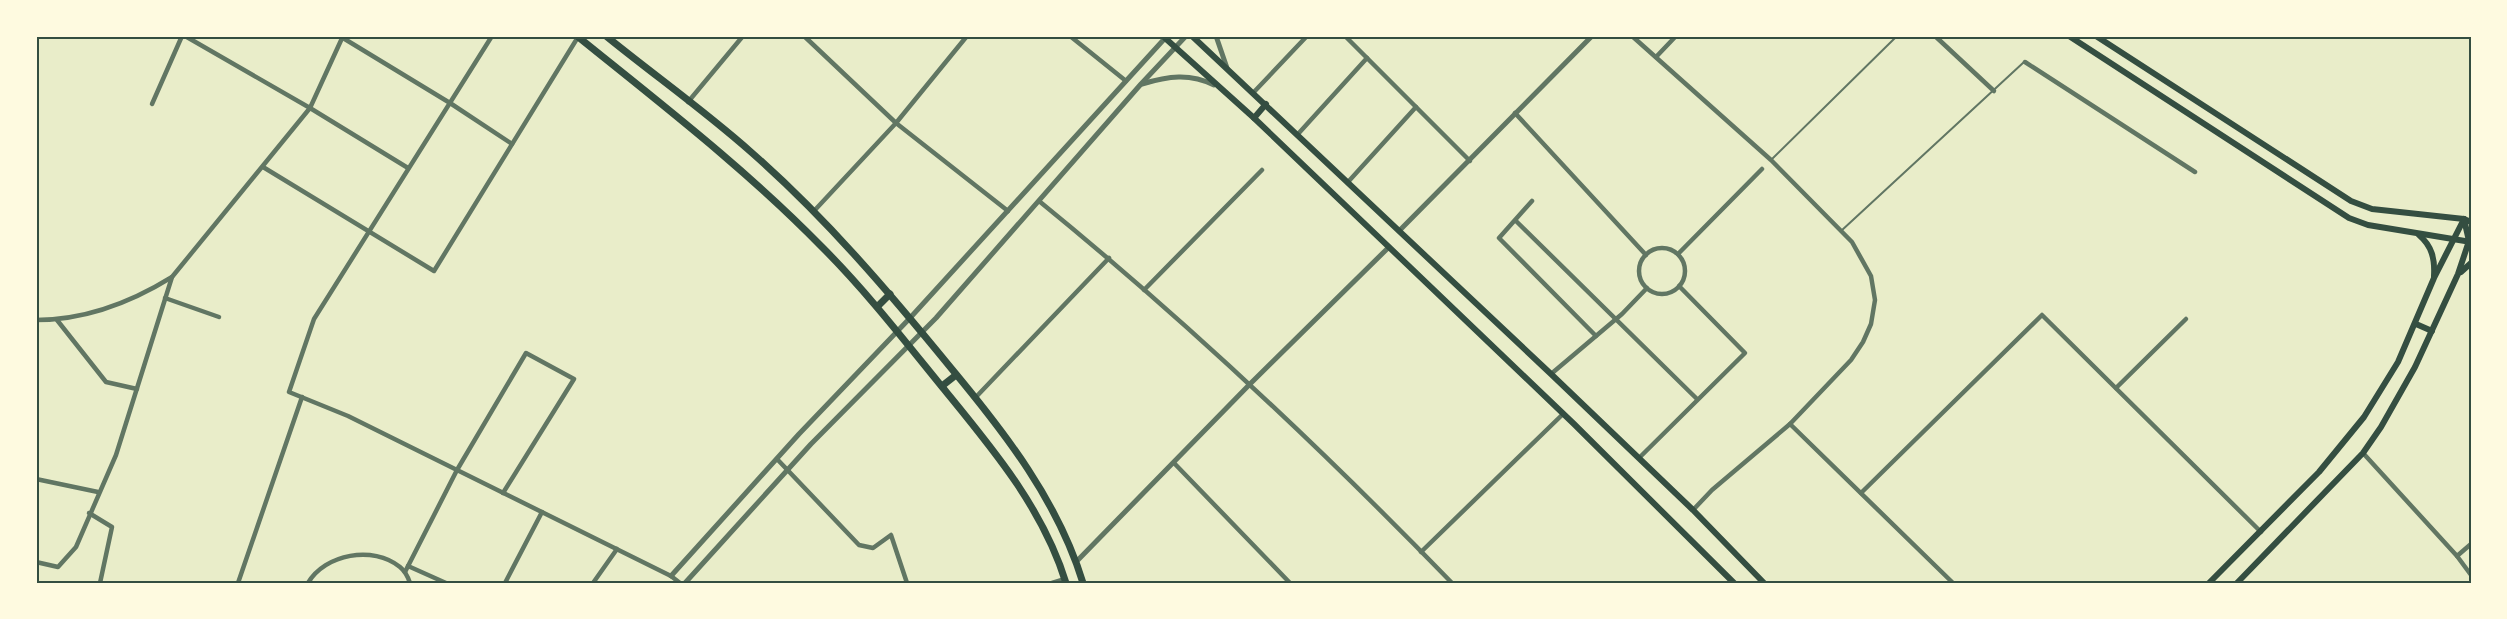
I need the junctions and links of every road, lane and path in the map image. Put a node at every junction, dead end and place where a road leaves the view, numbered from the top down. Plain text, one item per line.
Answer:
1 (183, 36) edge
2 (492, 36) edge
3 (578, 36) edge
4 (606, 36) edge
5 (743, 36) edge
6 (804, 36) edge
7 (967, 36) edge
8 (1071, 36) edge
9 (1186, 36) edge
10 (1192, 36) edge
11 (1216, 36) edge
12 (1307, 36) edge
13 (1345, 36) edge
14 (1592, 36) edge
15 (1632, 36) edge
16 (1676, 36) edge
17 (1897, 36) edge
18 (1935, 36) edge
19 (2069, 36) edge
20 (2096, 36) edge
21 (343, 37) edge
22 (1166, 37) edge
23 (1175, 48) junction
24 (1656, 57) junction
25 (1367, 58) junction
26 (2025, 62) joint
27 (1227, 68) junction
28 (1126, 81) junction
29 (1141, 84) junction
30 (1216, 86) junction
31 (1994, 91) junction
32 (1254, 93) junction
33 (688, 102) junction
34 (450, 103) junction
35 (152, 104) dead end
36 (1266, 104) junction
37 (1416, 107) junction
38 (310, 108) junction
39 (1515, 113) junction
40 (1254, 118) junction
41 (896, 123) junction
42 (1298, 134) junction
43 (512, 144) junction
44 (1771, 160) junction
45 (1470, 161) junction
46 (262, 166) junction
47 (408, 168) junction
48 (1762, 169) dead end
49 (1262, 170) dead end
50 (2195, 172) dead end
51 (1348, 182) junction
52 (1039, 201) junction
53 (1532, 201) dead end
54 (814, 211) junction
55 (1008, 211) junction
56 (2464, 219) junction
57 (1516, 221) junction
58 (2471, 222) edge
59 (1400, 231) junction
60 (1841, 231) junction
61 (369, 232) junction
62 (2419, 234) junction
63 (2453, 239) junction
64 (2470, 241) edge
65 (1389, 247) junction
66 (1678, 254) junction
67 (1646, 255) junction
68 (1109, 258) junction
69 (2471, 263) edge
70 (2458, 274) junction
71 (172, 277) junction
72 (2434, 278) junction
73 (1679, 286) junction
74 (1647, 288) junction
75 (1144, 290) junction
76 (890, 294) junction
77 (165, 298) junction
78 (878, 306) junction
79 (219, 317) dead end
80 (910, 318) junction
81 (1616, 319) junction
82 (2186, 319) dead end
83 (36, 320) edge
84 (57, 320) junction
85 (2416, 324) junction
86 (898, 331) junction
87 (2432, 331) junction
88 (922, 333) junction
89 (1596, 336) junction
90 (910, 346) junction
91 (1551, 374) junction
92 (956, 375) junction
93 (1250, 384) junction
94 (942, 386) junction
95 (2116, 388) junction
96 (137, 389) junction
97 (302, 397) junction
98 (975, 397) junction
99 (1697, 399) junction
100 (1563, 414) junction
101 (1790, 424) junction
102 (2363, 453) junction
103 (1639, 458) junction
104 (777, 459) junction
105 (1174, 463) junction
106 (457, 470) junction
107 (788, 470) junction
108 (36, 479) edge
109 (98, 492) junction
110 (503, 493) junction
111 (1861, 493) junction
112 (1693, 510) junction
113 (542, 512) junction
114 (89, 513) junction
115 (2261, 532) junction
116 (2471, 544) edge
117 (617, 549) junction
118 (1421, 552) junction
119 (2457, 556) junction
120 (36, 562) edge
121 (1076, 562) junction
122 (408, 566) junction
123 (405, 572) junction
124 (2471, 575) edge
125 (671, 576) junction
126 (1066, 581) edge
127 (100, 583) edge
128 (238, 583) edge
129 (308, 583) edge
130 (410, 583) edge
131 (446, 583) edge
132 (505, 583) edge
133 (593, 583) edge
134 (680, 583) edge
135 (685, 583) edge
136 (907, 583) edge
137 (1052, 583) edge
138 (1083, 583) edge
139 (1290, 583) edge
140 (1452, 583) edge
141 (1734, 583) edge
142 (1764, 583) edge
143 (1953, 583) edge
144 (2209, 583) edge
145 (2237, 583) edge

1 - 35 street
1 - 38 street
2 - 34 street
3 - 43 street
3 - 78 main road
4 - 33 main road
5 - 33 street
6 - 41 street
7 - 41 street
8 - 28 street
9 - 23 street
10 - 27 main road
11 - 27 street
12 - 32 street
13 - 25 street
14 - 39 street
15 - 24 street
16 - 24 street
17 - 44 lane
18 - 31 street
19 - 62 main road
20 - 56 main road
21 - 34 street
21 - 38 street
22 - 23 main road
22 - 28 street
23 - 29 street
23 - 30 main road
24 - 44 street
25 - 37 street
25 - 42 street
26 - 31 lane
26 - 50 street
27 - 32 main road
28 - 55 street
29 - 30 street
29 - 52 street
30 - 40 main road
31 - 60 lane
32 - 36 main road
33 - 54 main road
34 - 43 street
34 - 47 street
36 - 40 main road
36 - 42 main road
37 - 45 street
37 - 51 street
38 - 46 street
38 - 47 street
39 - 45 street
39 - 67 street
40 - 65 main road
41 - 54 street
41 - 55 street
42 - 51 main road
43 - 61 street
44 - 60 street
45 - 59 street
46 - 61 street
46 - 71 street
47 - 61 street
48 - 66 street
49 - 75 street
51 - 59 main road
52 - 68 street
52 - 88 street
53 - 57 street
54 - 76 main road
55 - 80 street
56 - 58 main road
56 - 63 main road
56 - 64 main road
57 - 81 street
57 - 89 street
59 - 91 main road
60 - 101 street
61 - 97 street
62 - 63 main road
62 - 72 main road
63 - 64 main road
63 - 72 main road
64 - 70 main road
65 - 93 street
65 - 100 main road
66 - 67 street
66 - 73 street
67 - 74 street
68 - 75 street
68 - 98 street
69 - 70 main road
70 - 87 main road
71 - 77 street
71 - 84 street
72 - 85 main road
73 - 74 street
73 - 99 street
74 - 81 street
75 - 93 street
76 - 78 main road
76 - 80 main road
77 - 79 street
77 - 96 street
78 - 86 main road
80 - 86 street
80 - 88 main road
81 - 89 street
81 - 99 street
82 - 95 street
83 - 84 street
84 - 96 street
85 - 87 main road
85 - 115 main road
86 - 90 main road
86 - 104 street
87 - 102 main road
88 - 90 street
88 - 92 main road
89 - 91 street
90 - 94 main road
90 - 107 street
91 - 103 main road
92 - 94 main road
92 - 98 main road
93 - 105 street
93 - 118 street
94 - 126 main road
95 - 111 street
95 - 115 street
96 - 109 street
97 - 106 street
97 - 128 street
98 - 121 main road
99 - 103 street
100 - 118 street
100 - 141 main road
101 - 111 street
101 - 112 street
102 - 119 street
102 - 145 main road
103 - 112 main road
104 - 107 street
104 - 125 street
105 - 121 street
105 - 139 street
106 - 110 street
106 - 110 street
106 - 122 street
107 - 135 street
107 - 136 street
108 - 109 street
109 - 114 street
110 - 113 street
111 - 143 street
112 - 142 main road
113 - 117 street
113 - 132 street
114 - 120 street
114 - 127 street
115 - 144 main road
116 - 119 street
117 - 125 street
117 - 133 street
118 - 140 street
119 - 124 street
121 - 138 main road
122 - 123 street
122 - 131 street
123 - 129 street
123 - 130 street
125 - 134 street
126 - 137 street

